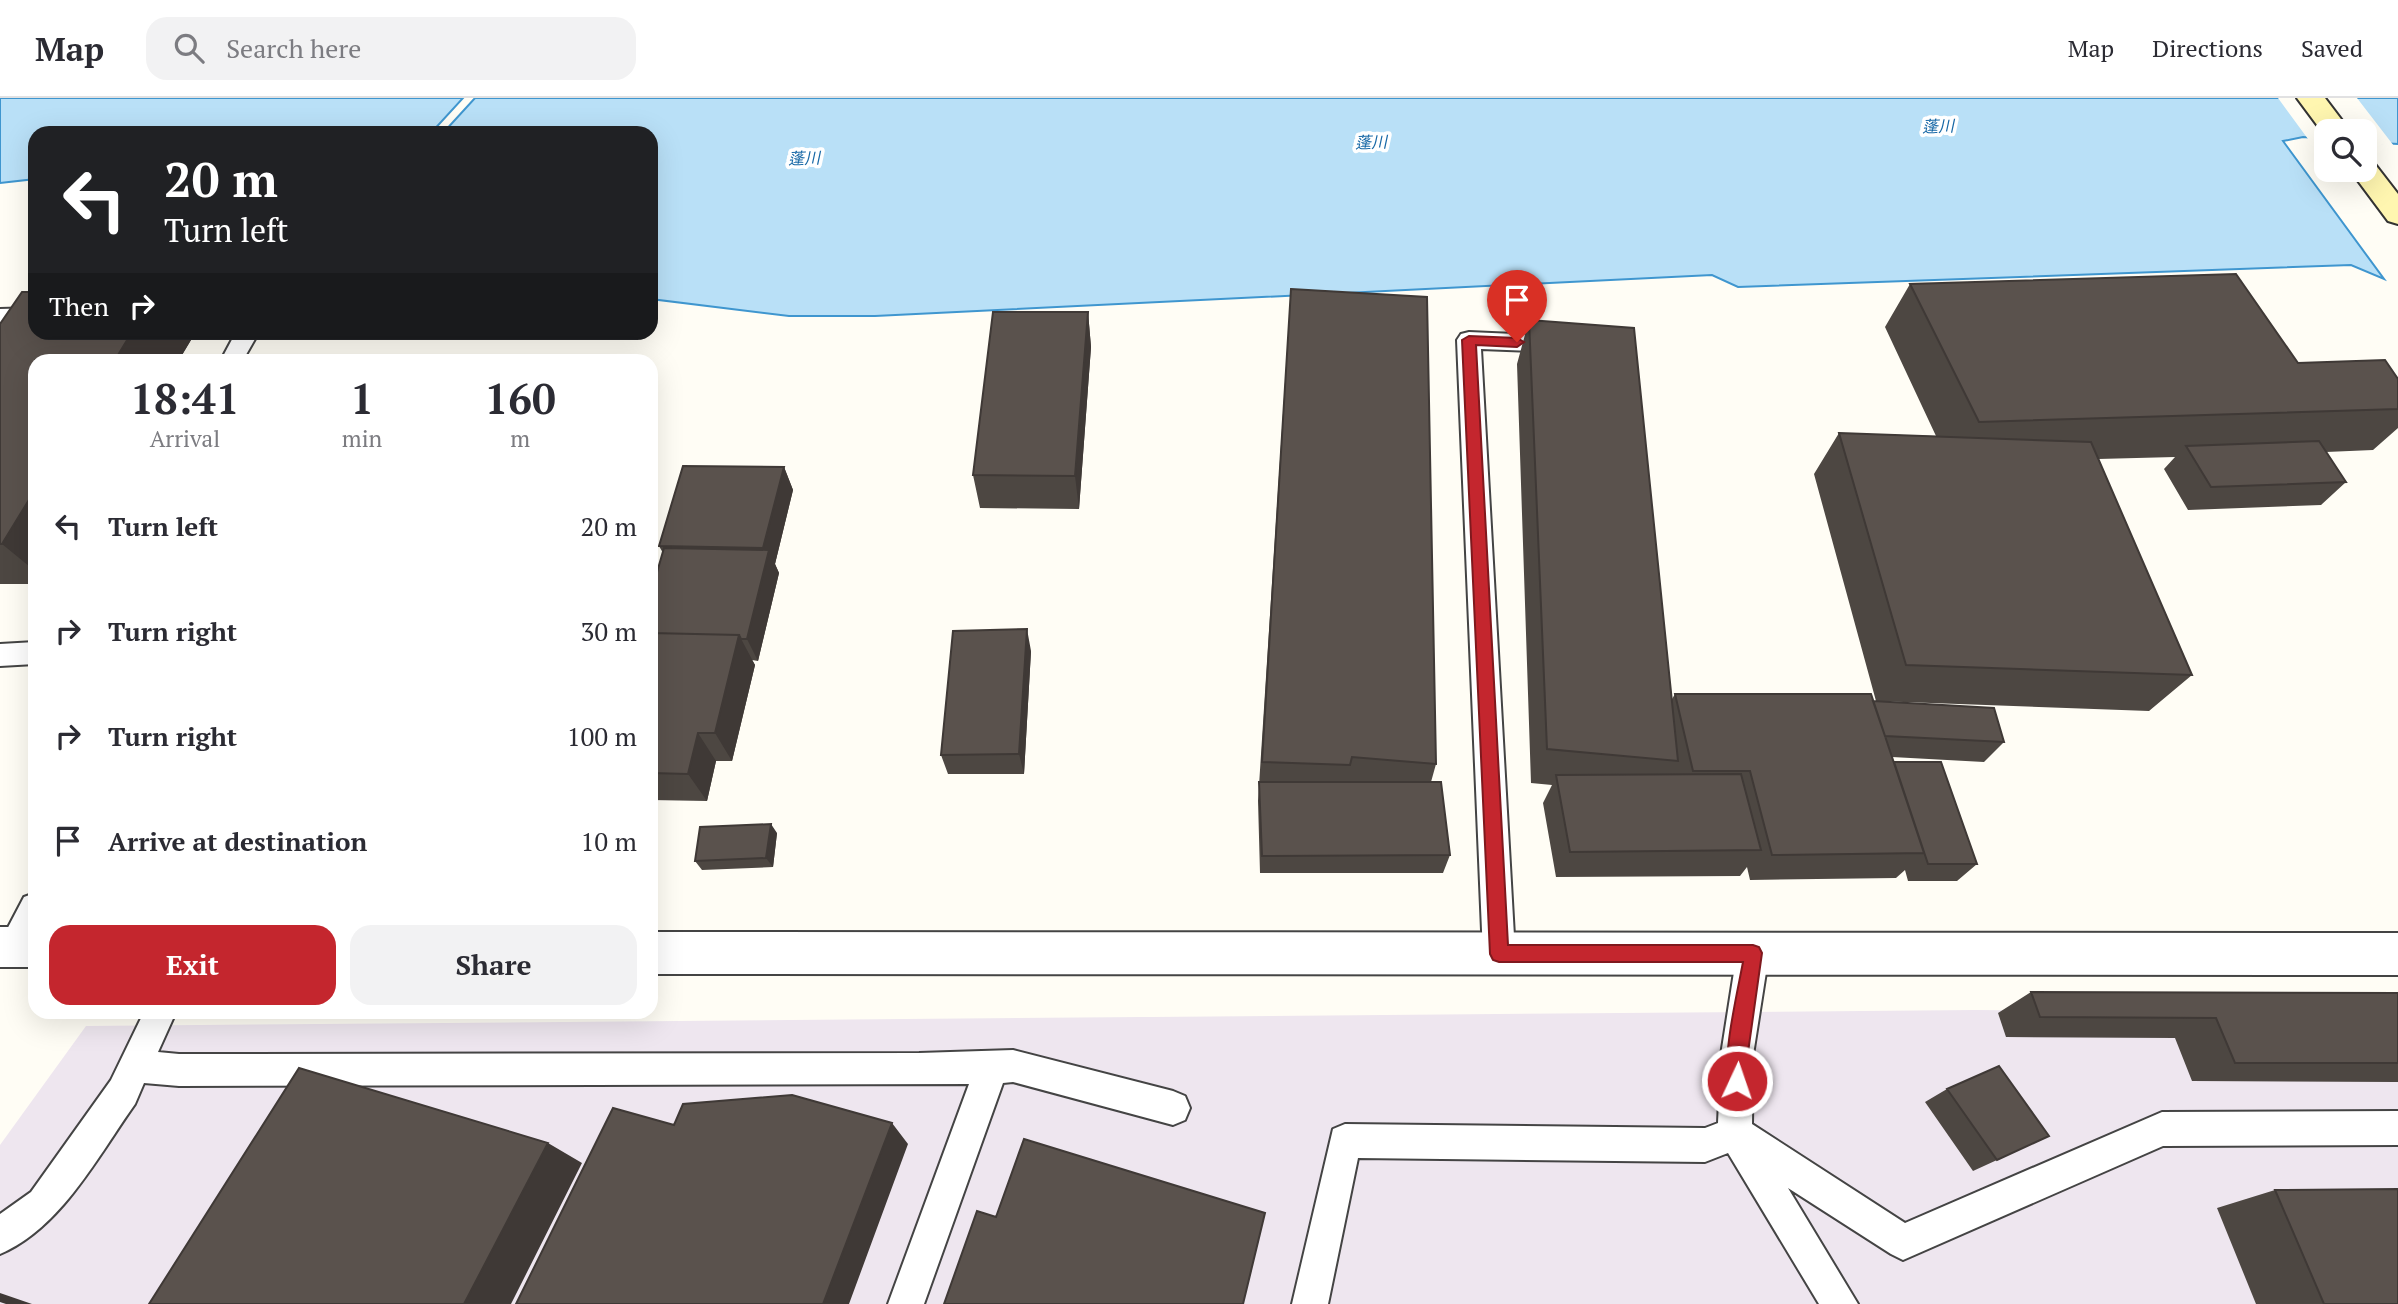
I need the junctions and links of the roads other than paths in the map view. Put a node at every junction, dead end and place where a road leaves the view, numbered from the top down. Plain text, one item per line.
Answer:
1 (2311, 98) edge
2 (2327, 119) edge
3 (2374, 182) edge
4 (2398, 214) edge
5 (28, 316) edge
6 (0, 317) edge
7 (1566, 345) edge
8 (28, 653) edge
9 (0, 655) edge
10 (28, 923) edge
11 (17, 947) edge
12 (658, 953) edge
13 (1753, 953) junction
14 (1499, 954) junction
15 (2398, 954) edge
16 (157, 1019) edge
17 (135, 1066) junction
18 (992, 1066) junction
19 (1173, 1108) dead end
20 (2398, 1128) edge
21 (1735, 1133) junction
22 (0, 1236) edge
23 (906, 1304) edge
24 (1310, 1304) edge
25 (1840, 1304) edge

1 - 2 main road
3 - 4 main road
5 - 6 lane
7 - 14 lane
8 - 9 lane
10 - 11 lane
12 - 14 street
13 - 14 street
13 - 15 street
13 - 21 lane
16 - 17 lane
17 - 18 lane
17 - 22 lane
18 - 19 lane
18 - 23 lane
20 - 21 lane
21 - 24 lane
21 - 25 lane

